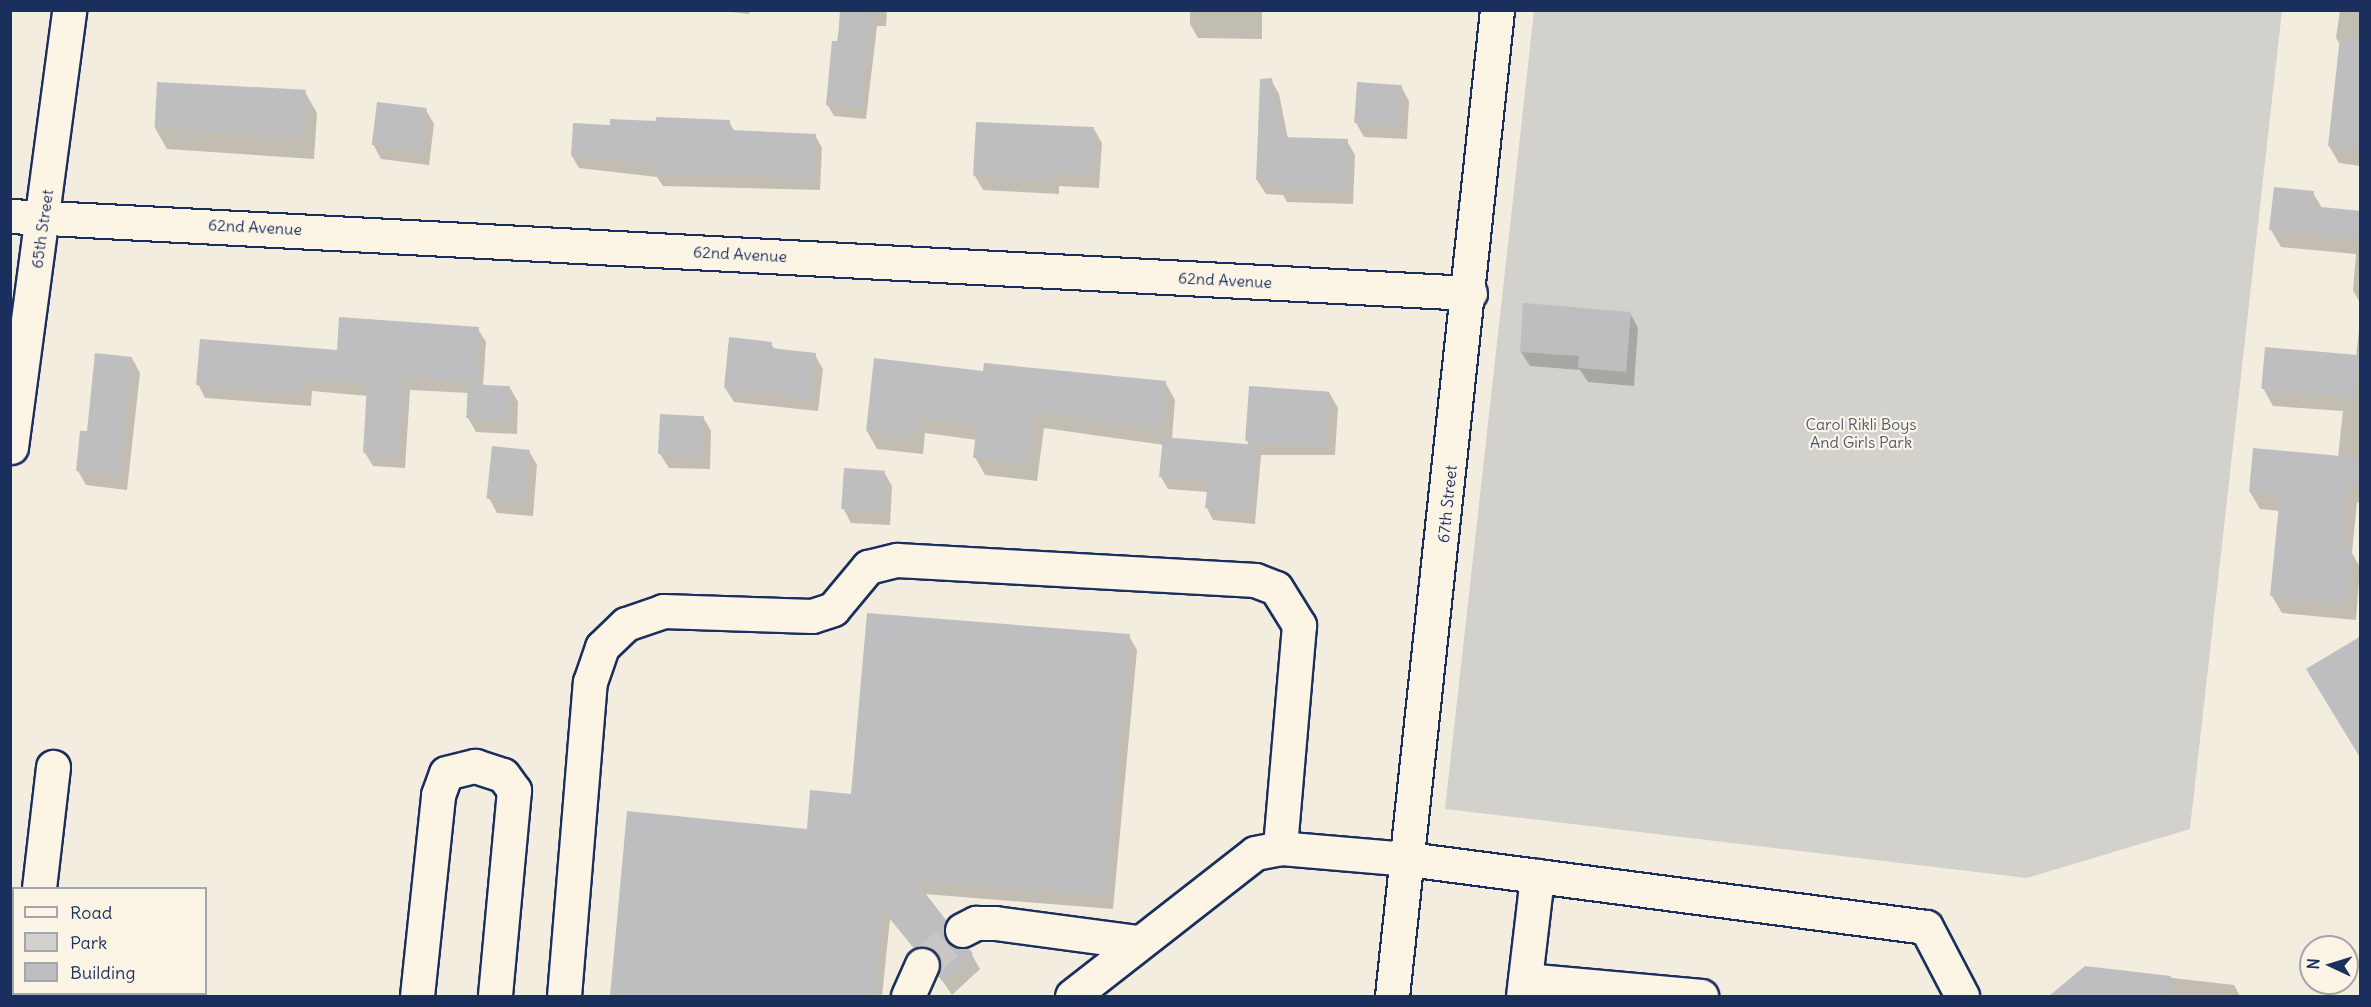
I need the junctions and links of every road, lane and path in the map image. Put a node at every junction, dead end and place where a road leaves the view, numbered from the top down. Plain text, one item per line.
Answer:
1 (69, 10) edge
2 (1497, 10) edge
3 (10, 216) edge
4 (45, 216) junction
5 (1470, 293) junction
6 (11, 447) edge
7 (53, 767) dead end
8 (1280, 848) junction
9 (1407, 859) junction
10 (1537, 876) junction
11 (39, 887) edge
12 (962, 930) tunnel mouth
13 (1138, 942) junction
14 (922, 965) tunnel mouth
15 (1524, 988) edge
16 (417, 996) edge
17 (495, 996) edge
18 (564, 996) edge
19 (908, 996) edge
20 (1072, 996) edge
21 (1392, 996) edge
22 (1701, 996) edge
23 (1962, 996) edge

1 - 4 street, 65th Street
2 - 5 street, 67th Street
3 - 4 street, 62nd Avenue
4 - 5 street, 62nd Avenue
4 - 6 street, 65th Street
5 - 9 street, 67th Street
7 - 11 street
8 - 9 street
8 - 13 street
8 - 18 street
9 - 10 street
9 - 21 street, 67th Street
10 - 15 street
10 - 23 street
12 - 13 street
13 - 20 street
14 - 19 street
15 - 22 street
16 - 17 street

